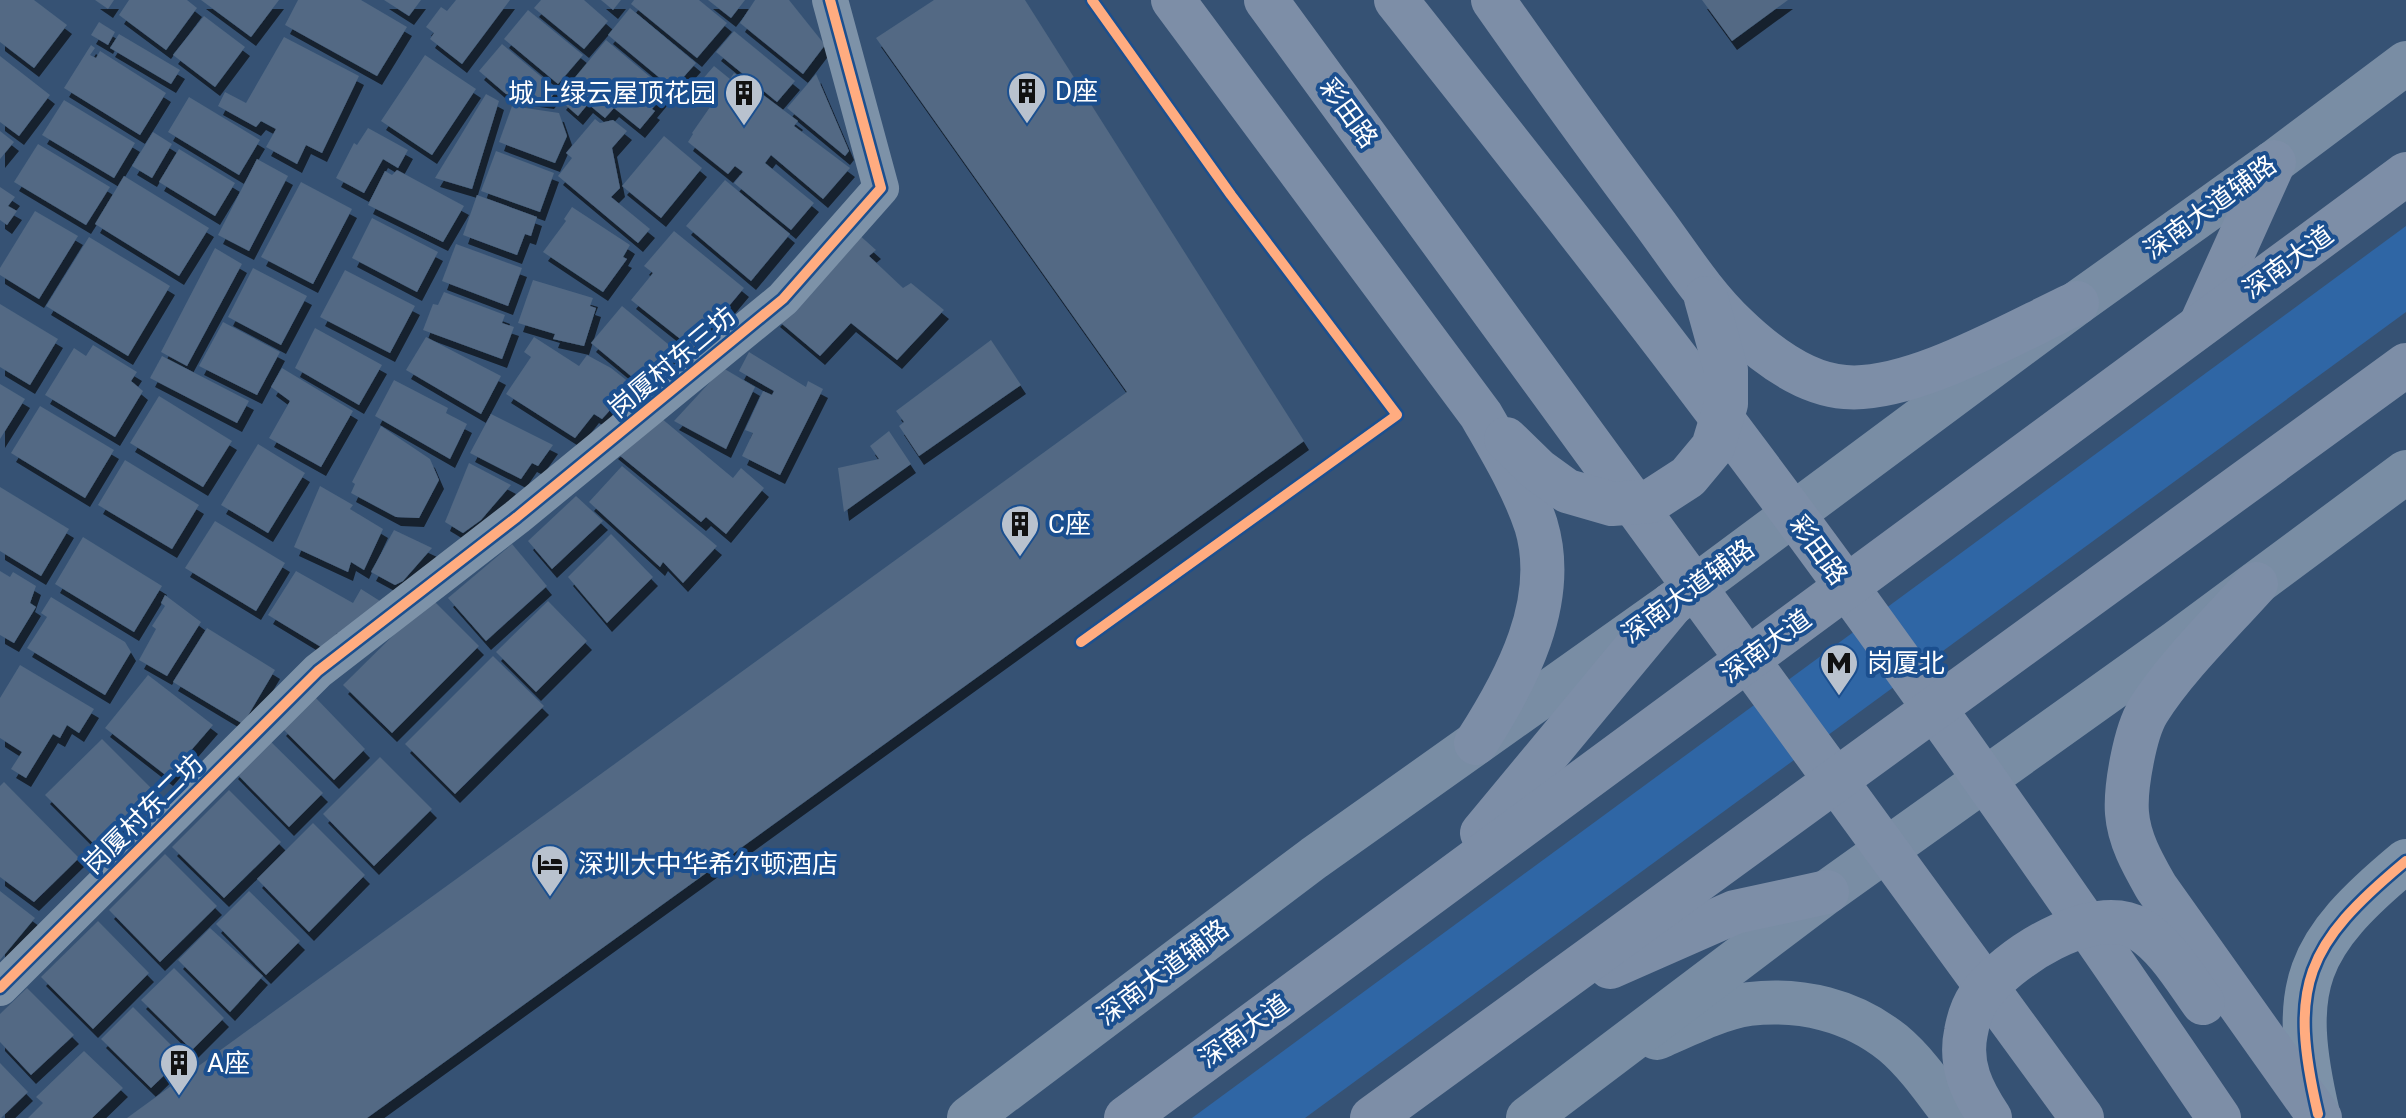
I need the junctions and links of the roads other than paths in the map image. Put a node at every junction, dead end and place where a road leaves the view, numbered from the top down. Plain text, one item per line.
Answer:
1 (830, 0) edge
2 (1173, 0) edge
3 (1266, 0) edge
4 (1396, 0) edge
5 (1493, 0) edge
6 (2406, 63) edge
7 (2274, 162) junction
8 (2406, 174) edge
9 (1703, 289) junction
10 (2077, 303) junction
11 (2200, 326) junction
12 (2406, 365) edge
13 (1481, 415) junction
14 (2406, 472) edge
15 (2256, 584) junction
16 (1672, 604) junction
17 (318, 671) joint
18 (1476, 743) junction
19 (2406, 861) edge
20 (1827, 892) junction
21 (1417, 903) junction
22 (0, 988) edge
23 (1547, 990) junction
24 (1545, 1105) edge
25 (2310, 1117) edge
26 (969, 1118) edge
27 (1126, 1118) edge
28 (1372, 1118) edge
29 (1956, 1118) edge
30 (1990, 1118) edge
31 (2082, 1118) edge
32 (2219, 1118) edge

1 - 17 street, 岗厦村东三坊
2 - 13 main road
3 - 31 main road, 彩田路
4 - 32 main road, 彩田路
5 - 9 main road
6 - 7 main road, 深南大道辅路
7 - 10 main road, 深南大道辅路
7 - 11 main road
8 - 11 main road, 深南大道
9 - 10 main road
9 - 13 main road
10 - 16 main road, 深南大道辅路
11 - 21 main road, 深南大道
12 - 23 main road
13 - 18 main road
14 - 15 main road
15 - 20 main road
15 - 25 main road
16 - 18 main road, 深南大道辅路
16 - 21 main road
17 - 22 street, 岗厦村东二坊
18 - 26 main road, 深南大道辅路
19 - 25 street
20 - 23 main road
20 - 24 main road
21 - 27 main road, 深南大道
23 - 28 main road
24 - 29 main road
25 - 30 main road

